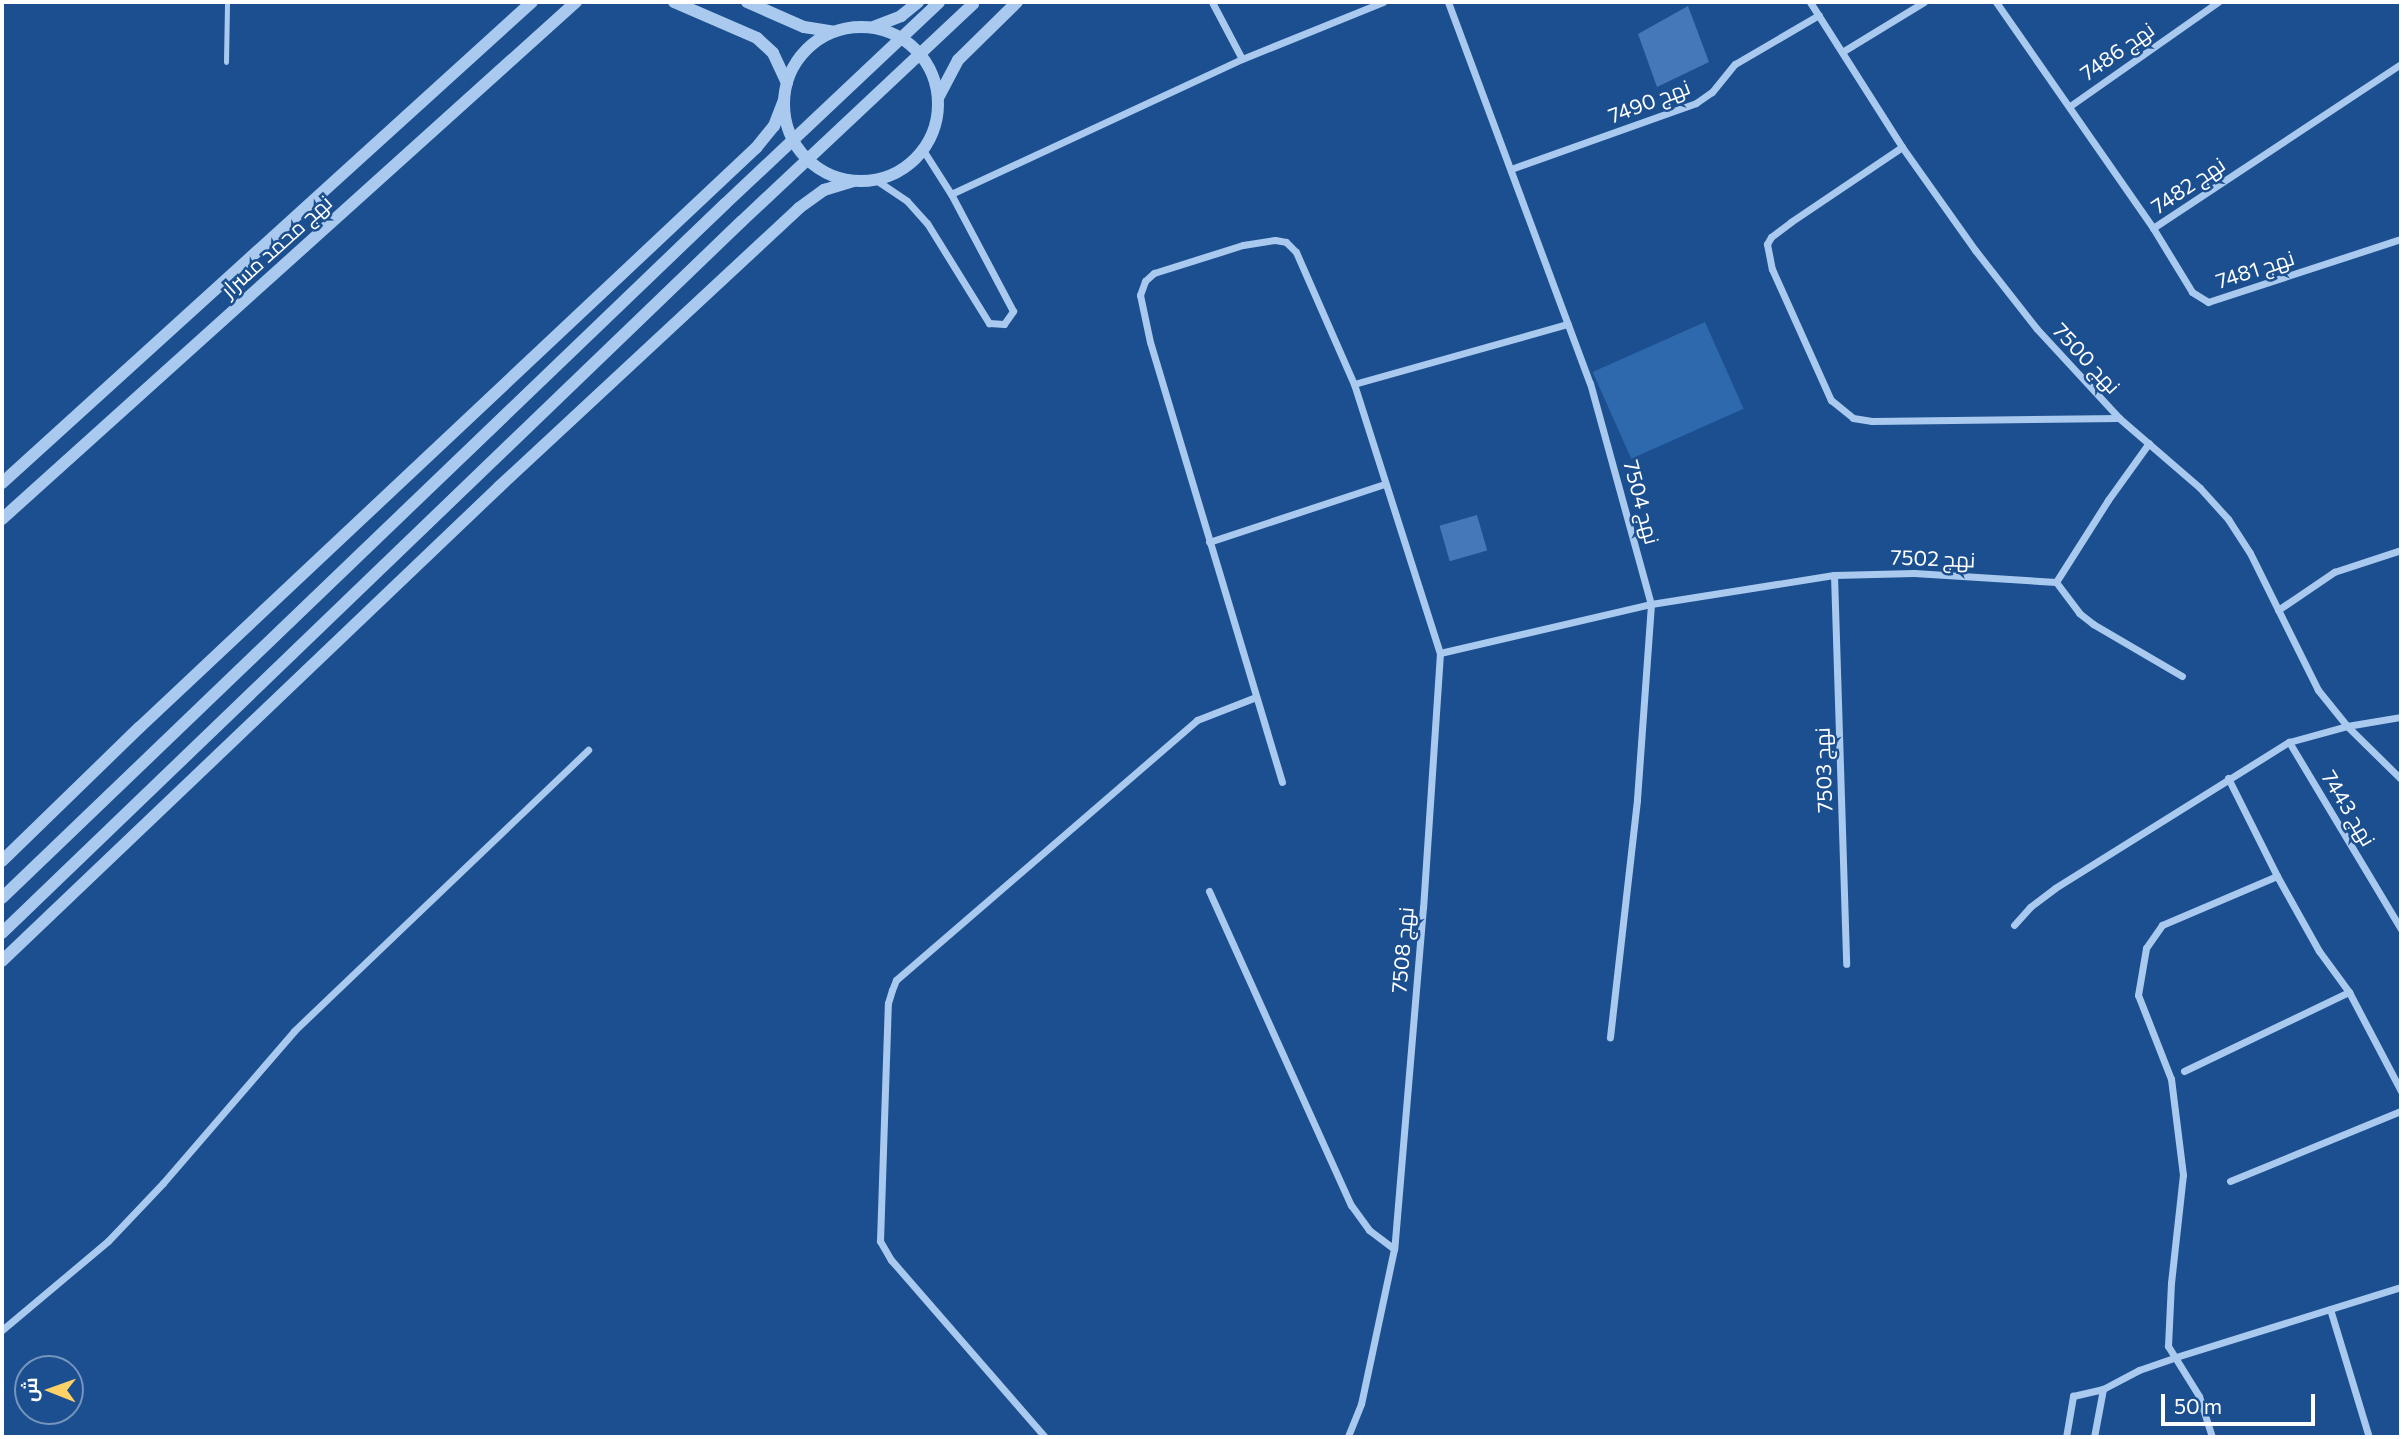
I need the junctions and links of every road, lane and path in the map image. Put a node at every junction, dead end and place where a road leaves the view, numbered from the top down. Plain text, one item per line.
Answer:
1 (226, 2) edge
2 (532, 2) edge
3 (576, 2) edge
4 (674, 2) edge
5 (747, 2) edge
6 (918, 2) edge
7 (939, 2) edge
8 (1017, 2) edge
9 (1212, 2) edge
10 (1383, 2) edge
11 (1448, 2) edge
12 (1811, 2) edge
13 (1924, 2) edge
14 (1996, 2) edge
15 (2218, 2) edge
16 (974, 3) edge
17 (1819, 15) junction
18 (867, 27) junction
19 (835, 32) junction
20 (1842, 52) junction
21 (1242, 59) junction
22 (226, 62) dead end
23 (2401, 64) edge
24 (787, 83) junction
25 (938, 98) junction
26 (784, 100) junction
27 (2070, 106) junction
28 (1902, 147) junction
29 (923, 150) junction
30 (1511, 169) junction
31 (876, 180) junction
32 (853, 181) junction
33 (951, 194) junction
34 (2153, 228) junction
35 (2401, 239) edge
36 (1568, 324) junction
37 (1354, 384) junction
38 (2119, 418) junction
39 (2149, 443) junction
40 (2, 482) edge
41 (1384, 484) junction
42 (2, 519) edge
43 (1209, 542) junction
44 (2401, 550) edge
45 (1834, 575) junction
46 (2056, 582) junction
47 (1651, 604) junction
48 (2278, 610) junction
49 (1440, 653) junction
50 (2182, 676) dead end
51 (1256, 697) junction
52 (2401, 717) edge
53 (2347, 726) junction
54 (2289, 742) junction
55 (588, 750) dead end
56 (2228, 778) junction
57 (2401, 779) edge
58 (1282, 782) dead end
59 (2, 861) edge
60 (2277, 876) junction
61 (1209, 891) dead end
62 (2, 898) edge
63 (2014, 925) dead end
64 (2401, 929) edge
65 (2, 933) edge
66 (2, 961) edge
67 (1846, 964) dead end
68 (2349, 992) junction
69 (1610, 1037) dead end
70 (2183, 1071) dead end
71 (2401, 1091) edge
72 (2401, 1111) edge
73 (2230, 1181) dead end
74 (1394, 1249) junction
75 (2401, 1287) edge
76 (2330, 1309) junction
77 (2, 1330) edge
78 (2176, 1357) junction
79 (2103, 1389) junction
80 (1045, 1437) edge
81 (1348, 1437) edge
82 (2066, 1437) edge
83 (2095, 1437) edge
84 (2212, 1437) edge
85 (2369, 1437) edge

1 - 22 lane
2 - 40 street, نهج محمد مسرار
3 - 42 street, نهج محمد مسرار
4 - 24 street
5 - 19 street
6 - 18 street
7 - 62 street, bridge
8 - 25 street
9 - 21 street
10 - 21 street
11 - 30 street, نهج 7504
12 - 17 street, نهج 7500
13 - 20 street
14 - 27 street, نهج 7482
15 - 27 street, نهج 7486
16 - 65 street, bridge
17 - 20 street, نهج 7500
17 - 30 street, نهج 7490
18 - 19 street
18 - 25 street
19 - 24 street
20 - 28 street, نهج 7500
21 - 33 street
23 - 34 street, نهج 7482
24 - 26 street
25 - 29 street
26 - 32 street
26 - 59 street
27 - 34 street, نهج 7482
28 - 38 street, نهج 7500
28 - 38 street
29 - 31 street
29 - 33 street
30 - 36 street, نهج 7504
31 - 32 street
31 - 33 street
32 - 66 street
34 - 35 street, نهج 7481
36 - 37 street
36 - 47 street, نهج 7504
37 - 41 street
37 - 43 street
38 - 39 street, نهج 7500
39 - 46 street
39 - 48 street, نهج 7500
41 - 43 street
41 - 49 street
43 - 51 street
44 - 48 street
45 - 46 street, نهج 7502
45 - 47 street, نهج 7502
45 - 67 street, نهج 7503
46 - 50 street
47 - 49 street, نهج 7502
47 - 69 street, نهج 7504
48 - 53 street, نهج 7500
49 - 74 street, نهج 7508
51 - 58 street
51 - 80 street
52 - 53 street
53 - 54 street
53 - 57 street, نهج 7500
54 - 56 street
54 - 64 street, نهج 7443
55 - 77 street
56 - 60 street
56 - 63 street
60 - 68 street
60 - 78 street
61 - 74 street
68 - 70 street
68 - 71 street
72 - 73 street
74 - 81 street, نهج 7508
75 - 76 street
76 - 78 street
76 - 85 street
78 - 79 street
78 - 84 street
79 - 82 street
79 - 83 street

